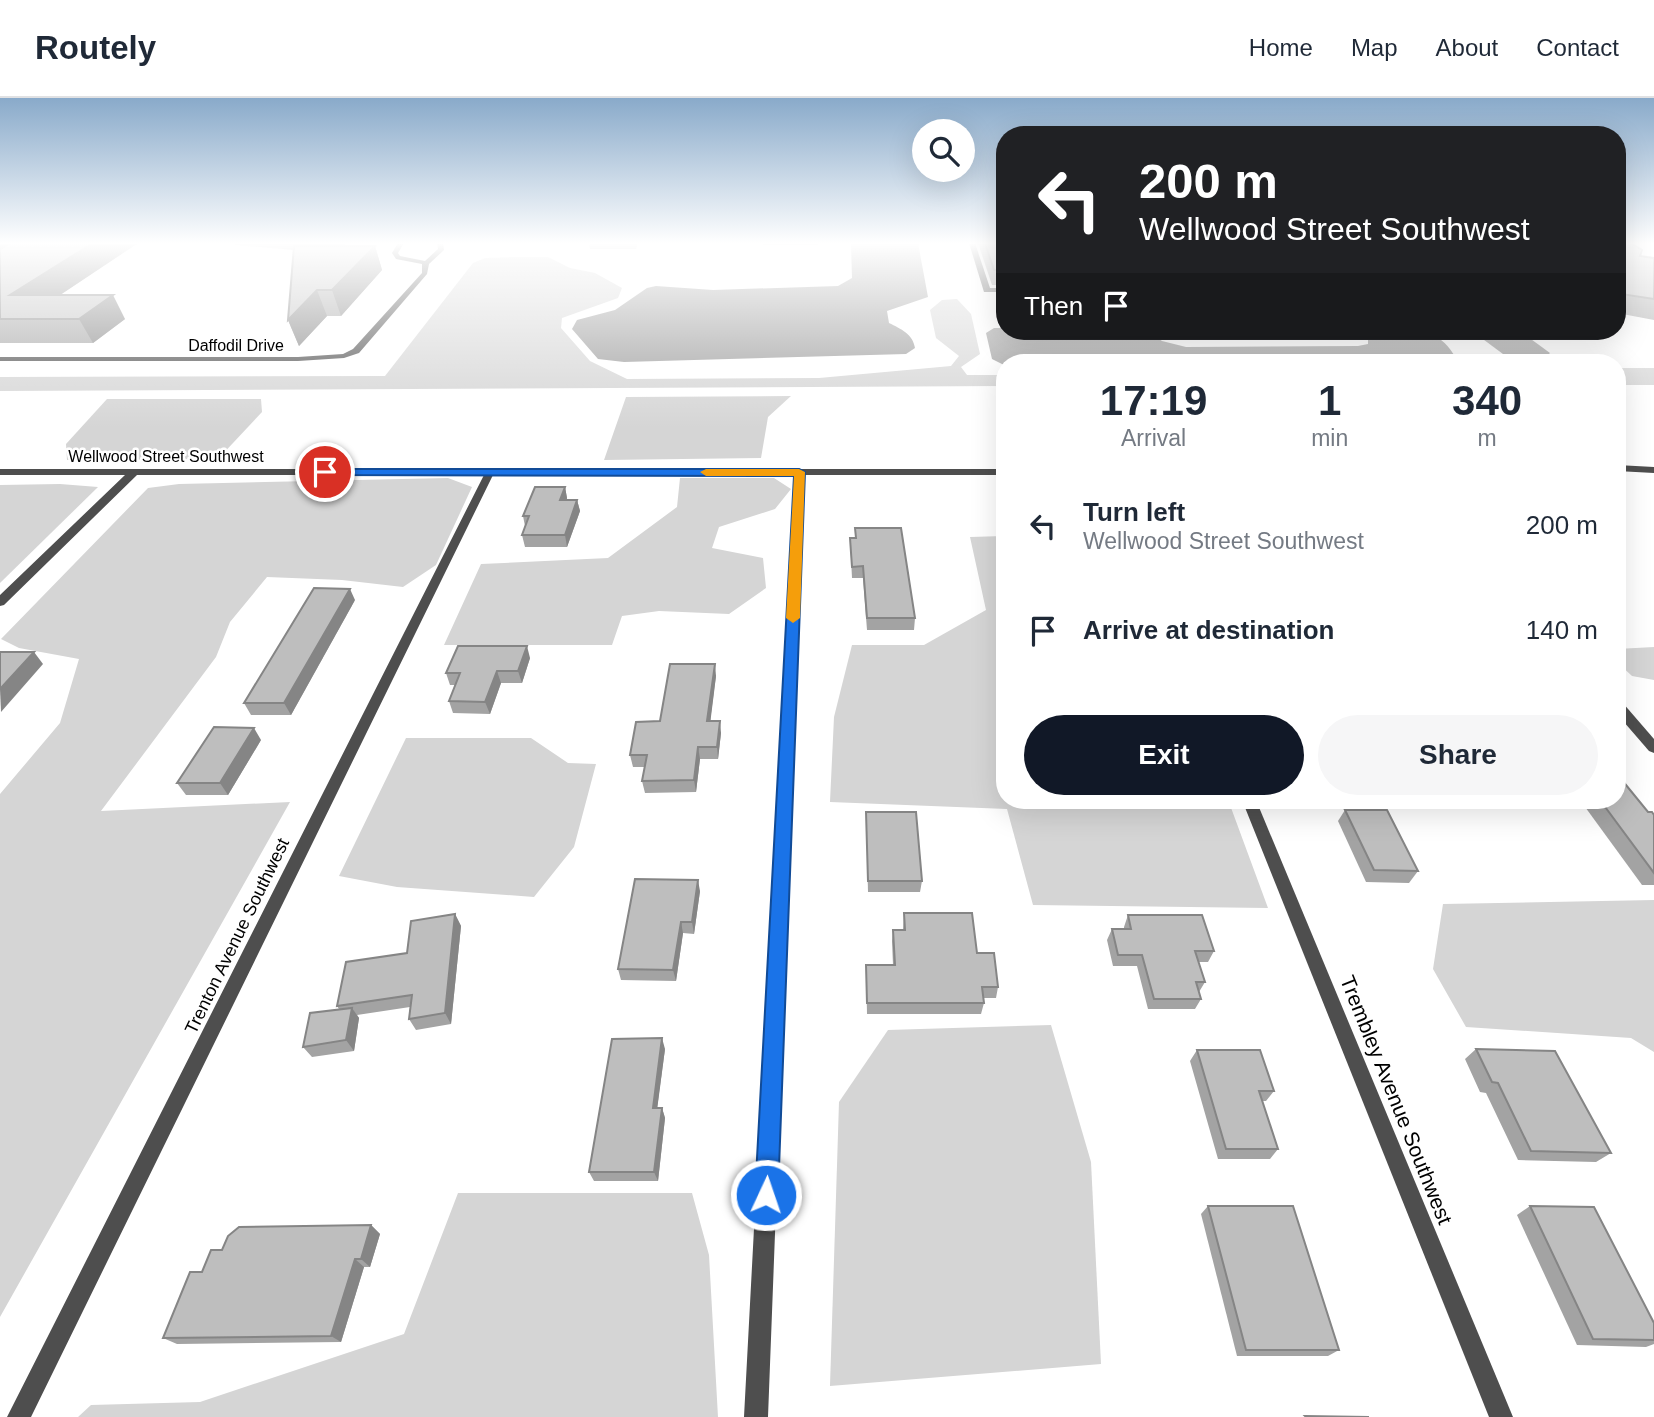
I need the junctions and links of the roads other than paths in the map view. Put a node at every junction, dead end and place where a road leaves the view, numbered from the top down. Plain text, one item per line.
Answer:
1 (398, 305) edge
2 (0, 359) edge
3 (1626, 468) edge
4 (1654, 470) edge
5 (0, 472) edge
6 (134, 472) junction
7 (490, 472) junction
8 (799, 472) junction
9 (996, 472) edge
10 (0, 602) edge
11 (1626, 715) edge
12 (1654, 748) edge
13 (1253, 809) edge
14 (19, 1417) edge
15 (756, 1417) edge
16 (1501, 1417) edge

1 - 2 street, Daffodil Drive
3 - 4 street
5 - 6 street, Wellwood Street Southwest
6 - 7 street, Wellwood Street Southwest
6 - 10 street
7 - 8 street, Wellwood Street Southwest
7 - 14 street, Trenton Avenue Southwest
8 - 9 street, Wellwood Street Southwest
8 - 15 street
11 - 12 street
13 - 16 street, Trembley Avenue Southwest

